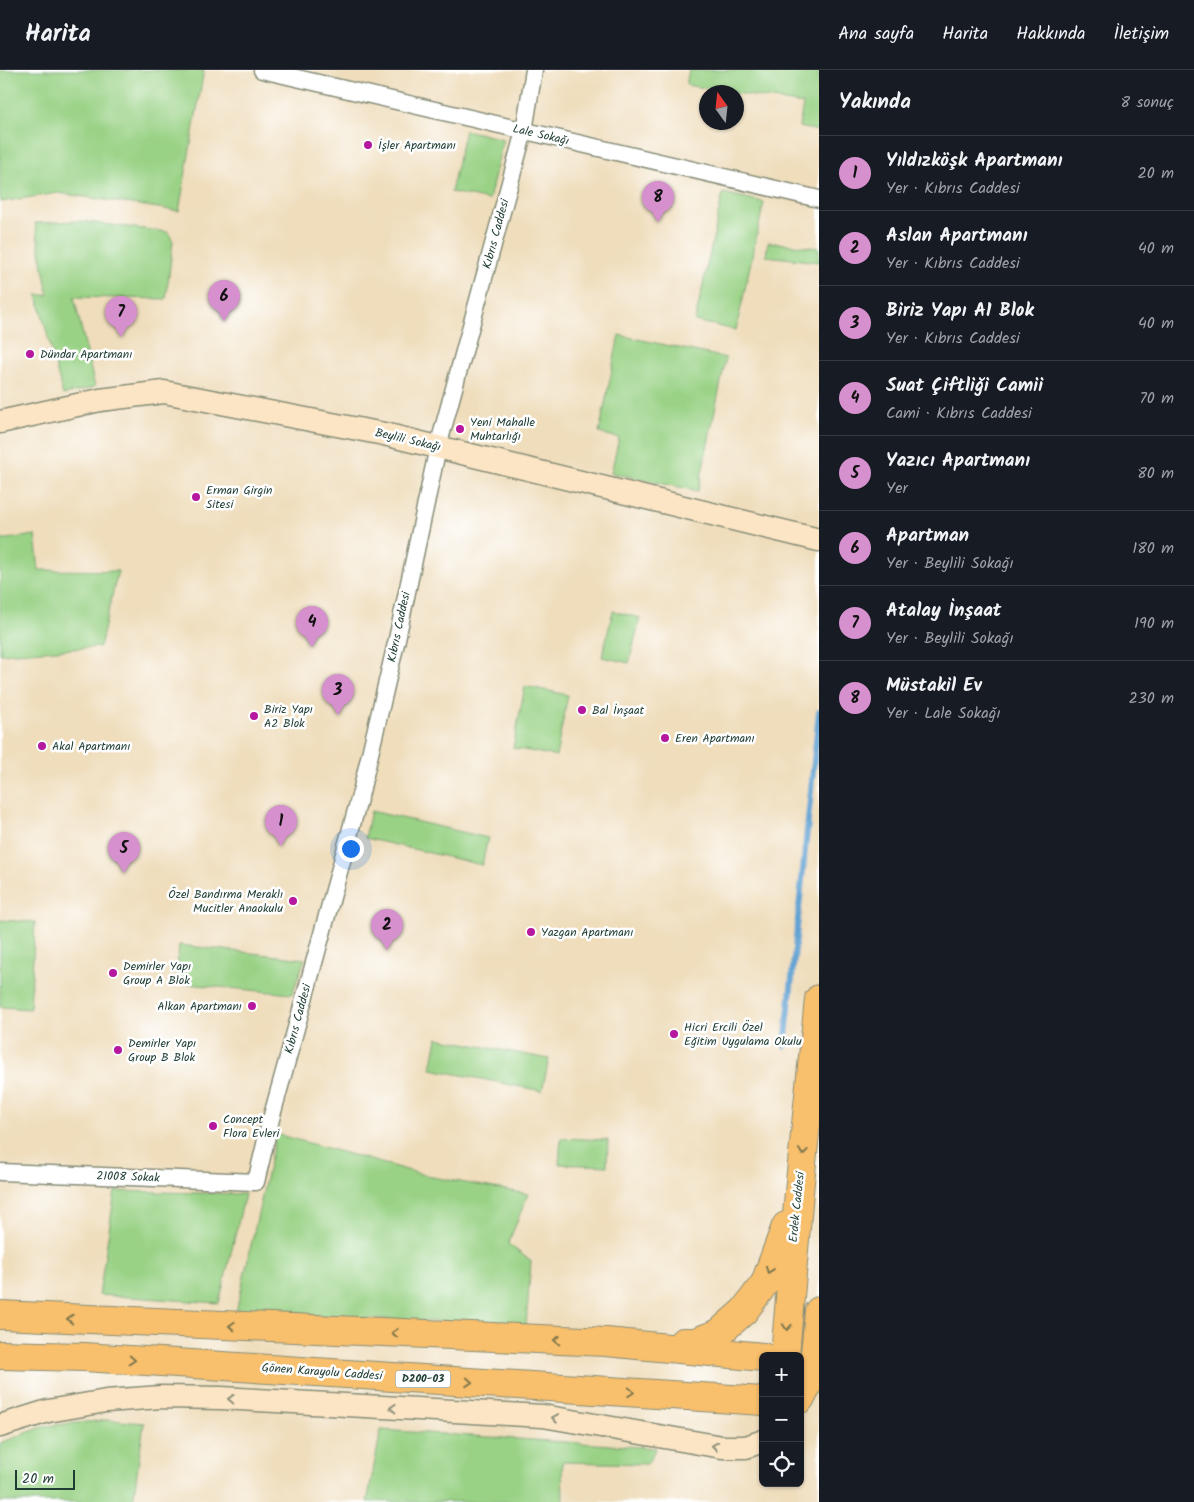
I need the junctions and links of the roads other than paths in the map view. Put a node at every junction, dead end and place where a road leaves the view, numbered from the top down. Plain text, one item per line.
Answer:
1 (262, 70) edge
2 (534, 70) edge
3 (524, 131) junction
4 (819, 199) edge
5 (0, 422) edge
6 (438, 447) junction
7 (817, 538) edge
8 (819, 999) edge
9 (0, 1172) edge
10 (256, 1182) joint
11 (799, 1192) junction
12 (819, 1311) edge
13 (0, 1315) edge
14 (606, 1342) junction
15 (785, 1352) edge
16 (0, 1355) edge
17 (84, 1357) junction
18 (759, 1357) edge
19 (0, 1364) edge
20 (813, 1365) edge
21 (801, 1397) edge
22 (759, 1401) edge
23 (804, 1404) edge
24 (819, 1405) edge
25 (0, 1426) edge
26 (760, 1442) edge

1 - 3 street, Lale Sokağı
2 - 3 street, Kıbrıs Caddesi
3 - 4 street, Lale Sokağı
3 - 6 street, Kıbrıs Caddesi
5 - 6 street, Beylili Sokağı
6 - 7 street, Beylili Sokağı
6 - 10 street, Kıbrıs Caddesi
8 -> 11 highway, Erdek Caddesi
9 - 10 street, 21008 Sokak
11 -> 14 highway
11 -> 15 highway, Erdek Caddesi
12 - 20 highway
14 -> 13 highway
14 - 18 highway
16 - 17 highway, Gönen Karayolu Caddesi / D200-03
17 - 19 street
17 -> 22 highway, Gönen Karayolu Caddesi / D200-03
20 - 21 highway
23 - 24 highway
26 -> 25 street

